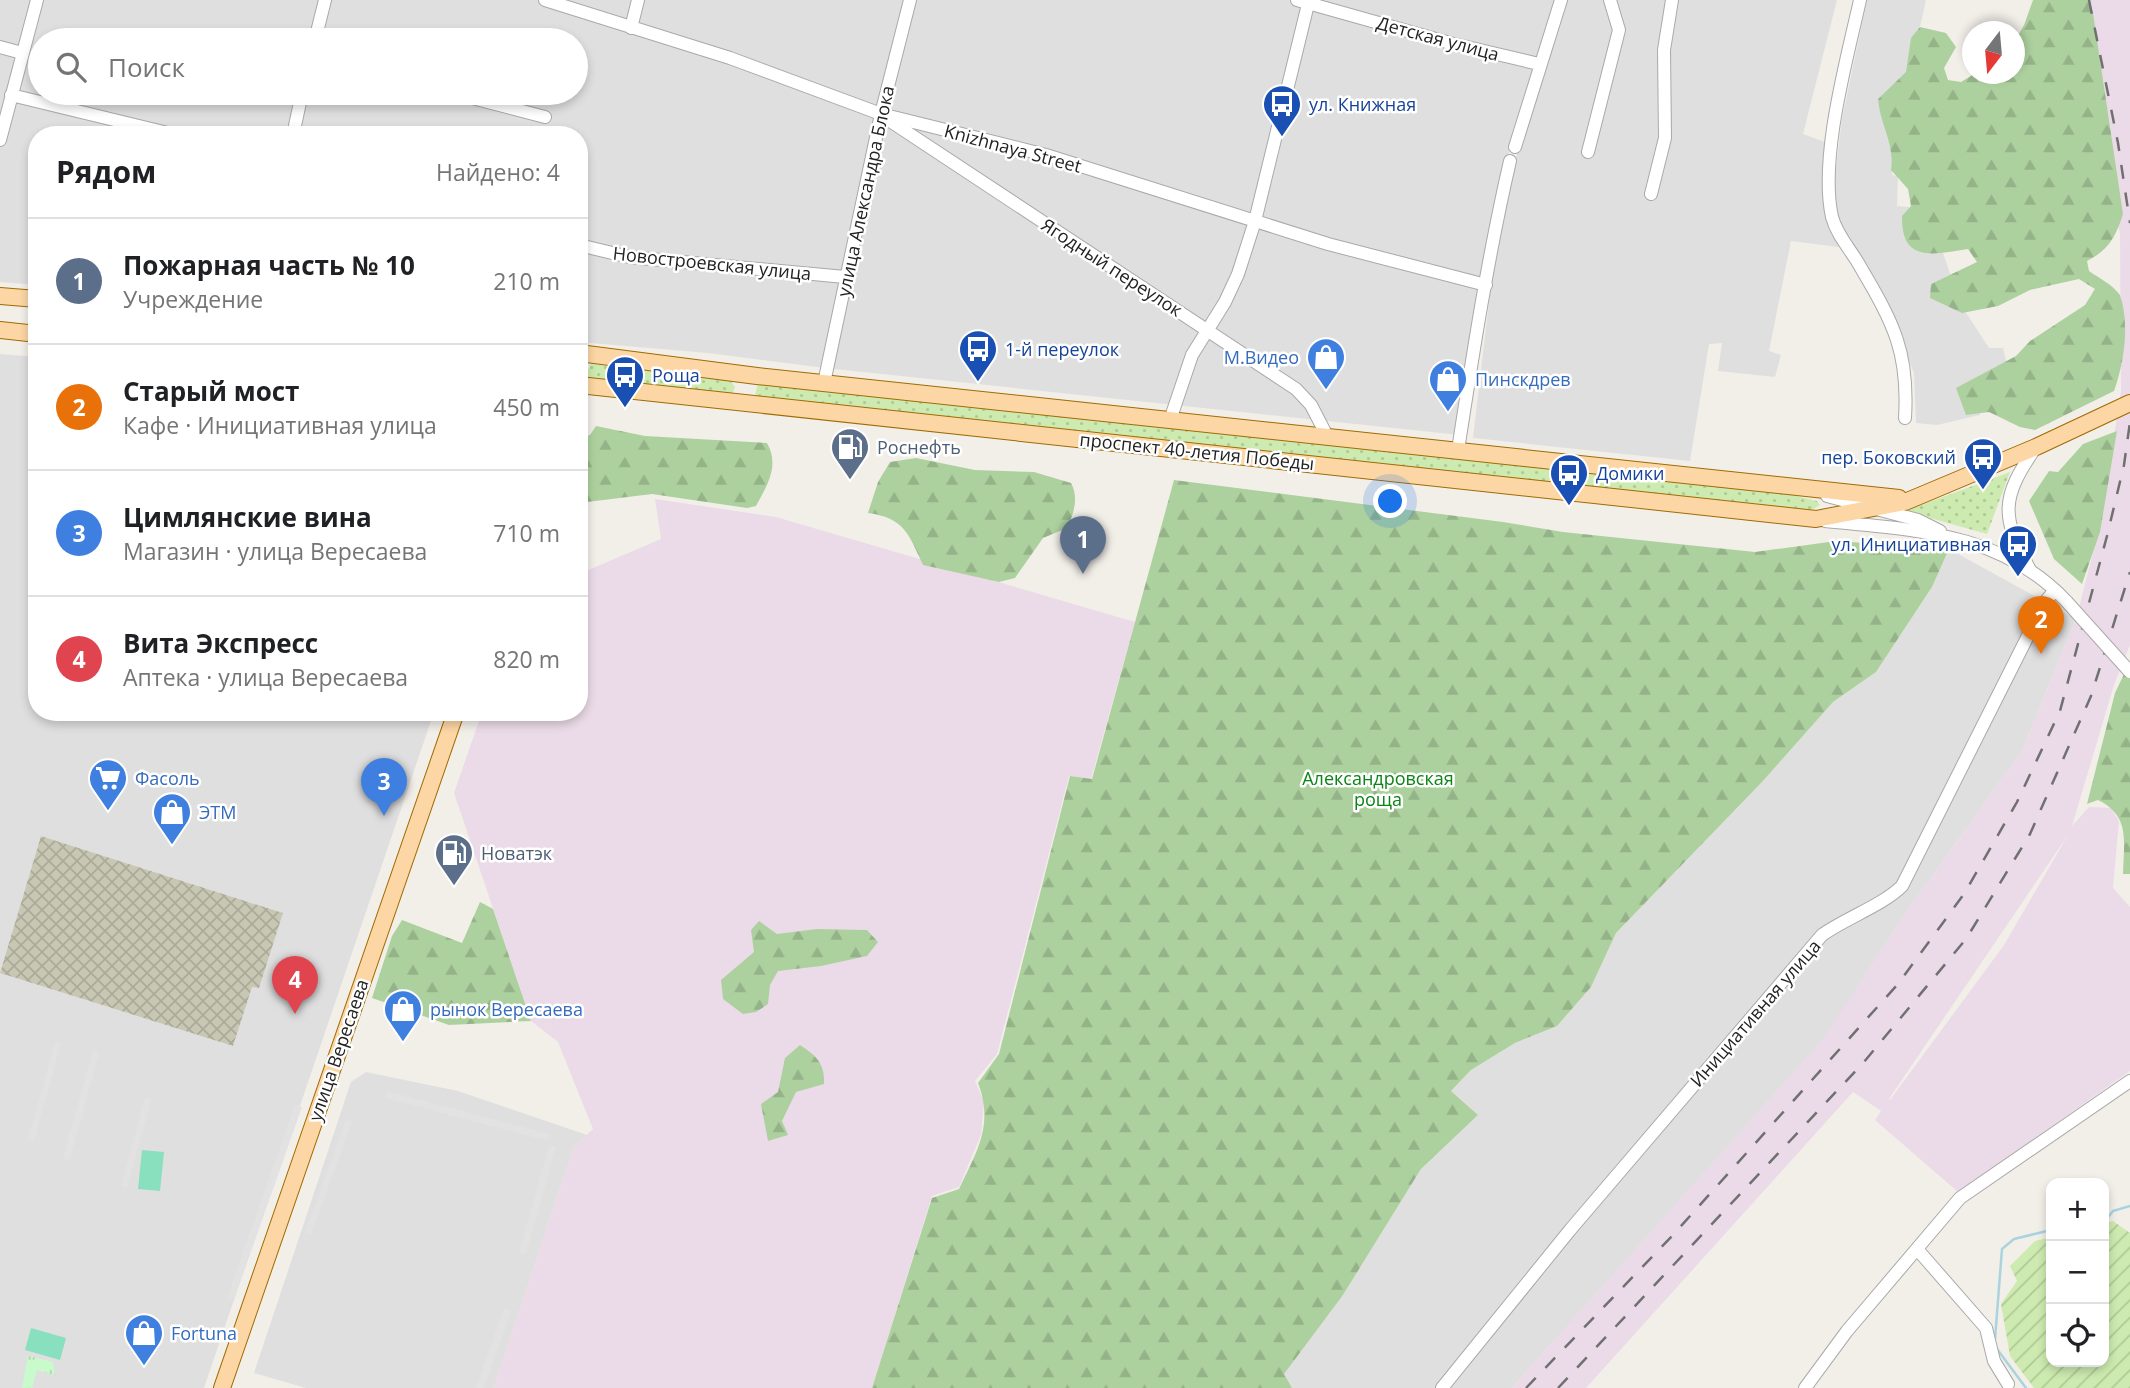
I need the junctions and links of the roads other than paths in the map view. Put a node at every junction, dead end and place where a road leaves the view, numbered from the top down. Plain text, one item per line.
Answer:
1 (37, 0) edge
2 (326, 0) edge
3 (545, 0) edge
4 (638, 0) edge
5 (910, 0) edge
6 (1561, 0) edge
7 (1610, 0) edge
8 (1672, 0) edge
9 (1860, 0) edge
10 (1305, 1) edge
11 (29, 28) edge
12 (318, 28) edge
13 (631, 29) junction
14 (28, 32) edge
15 (0, 47) edge
16 (22, 53) junction
17 (1539, 64) junction
18 (11, 95) junction
19 (28, 99) edge
20 (52, 105) edge
21 (299, 105) edge
22 (499, 105) edge
23 (880, 114) junction
24 (545, 117) dead end
25 (139, 126) edge
26 (295, 126) edge
27 (0, 140) edge
28 (1515, 148) dead end
29 (1588, 152) dead end
30 (1510, 161) dead end
31 (1651, 194) dead end
32 (1255, 221) junction
33 (588, 247) edge
34 (845, 277) junction
35 (1486, 285) junction
36 (0, 296) edge
37 (28, 298) edge
38 (1210, 329) junction
39 (0, 330) edge
40 (28, 333) edge
41 (588, 359) edge
42 (733, 374) junction
43 (757, 376) junction
44 (824, 383) junction
45 (588, 386) edge
46 (729, 402) junction
47 (2130, 403) edge
48 (755, 404) junction
49 (1905, 418) dead end
50 (1170, 420) junction
51 (1327, 436) junction
52 (2036, 447) junction
53 (1458, 450) junction
54 (1803, 489) junction
55 (1916, 497) junction
56 (1878, 509) junction
57 (1816, 519) junction
58 (1953, 537) junction
59 (2030, 571) junction
60 (2055, 590) junction
61 (2130, 672) edge
62 (453, 721) edge
63 (2130, 1081) edge
64 (1917, 1249) junction
65 (2008, 1384) dead end
66 (222, 1388) edge
67 (1442, 1388) edge
68 (1805, 1388) edge

1 - 11 street
2 - 12 street
3 - 13 street, Knizhnaya Street
4 - 13 street
5 - 23 street, улица Александра Блока
6 - 17 street
7 - 29 street
8 - 31 street
9 - 49 street
10 - 17 street, Детская улица
10 - 32 street
13 - 23 street, Knizhnaya Street
14 - 16 street
15 - 16 street
16 - 18 street
17 - 28 street
18 - 19 street
18 - 27 street
20 - 25 street
21 - 26 street
22 - 24 street
23 - 32 street, Knizhnaya Street
23 - 34 street, улица Александра Блока
23 - 38 street, Ягодный переулок
30 - 35 street
32 - 35 street, Knizhnaya Street
32 - 38 street
33 - 34 street, Новостроевская улица
34 - 44 street, улица Александра Блока
35 - 53 street
36 - 37 main road
38 - 50 street
38 - 51 street, Ягодный переулок
39 - 40 main road
41 - 42 main road, проспект 40-летия Победы
42 - 43 main road, проспект 40-летия Победы
42 - 46 main road
43 - 44 main road, проспект 40-летия Победы
43 - 48 main road
44 - 50 main road, проспект 40-летия Победы
45 - 46 main road, проспект 40-летия Победы
46 - 48 main road, проспект 40-летия Победы
47 - 52 main road
48 - 57 main road, проспект 40-летия Победы
50 - 51 main road, проспект 40-летия Победы
51 - 53 main road, проспект 40-летия Победы
52 - 55 main road
52 - 59 street
53 - 54 main road, проспект 40-летия Победы
54 - 55 main road, проспект 40-летия Победы
54 - 56 street, проспект 40-летия Победы
54 - 57 street
55 - 56 main road, проспект 40-летия Победы
56 - 57 main road, проспект 40-летия Победы
56 - 58 street, проспект 40-летия Победы
57 - 58 street, проспект 40-летия Победы
58 - 59 street, проспект 40-летия Победы
59 - 60 street, проспект 40-летия Победы
60 - 61 street, проспект 40-летия Победы, bridge
60 - 67 street, Инициативная улица
62 - 66 main road, улица Вересаева
63 - 64 street
64 - 65 street
64 - 68 street

